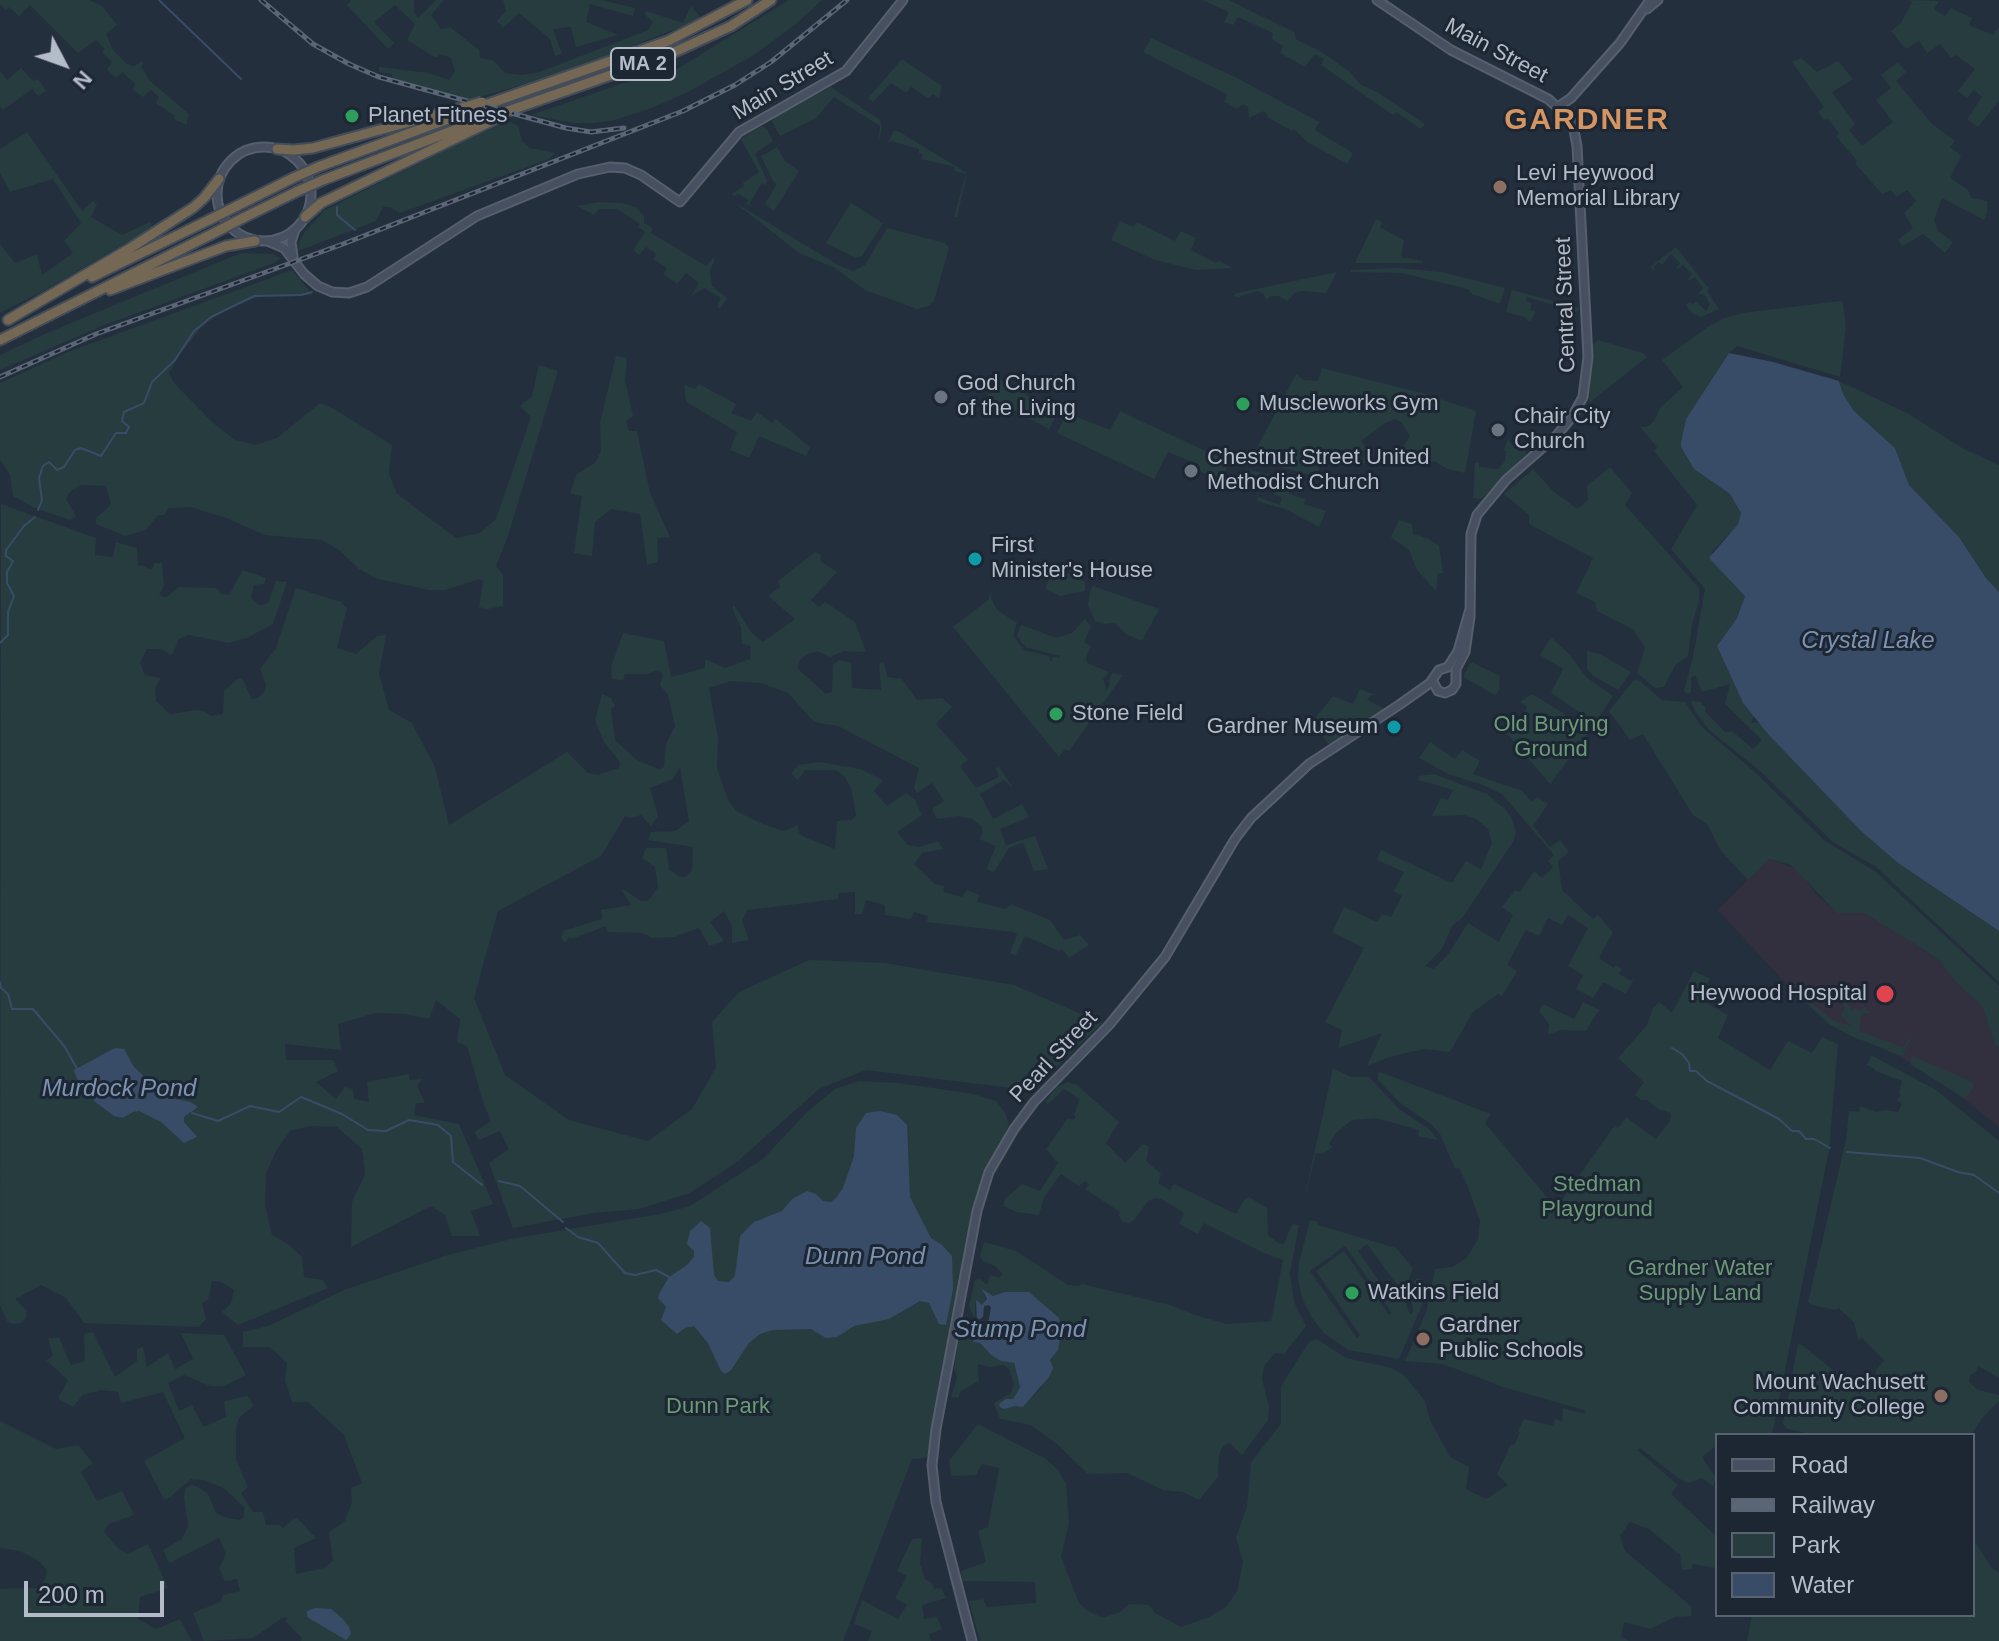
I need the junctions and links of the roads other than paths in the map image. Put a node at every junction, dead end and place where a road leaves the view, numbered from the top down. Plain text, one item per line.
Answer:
1 (771, 0) edge
2 (903, 0) edge
3 (1377, 0) edge
4 (1650, 0) edge
5 (1658, 0) edge
6 (744, 1) edge
7 (1640, 16) junction
8 (478, 105) junction
9 (1558, 107) junction
10 (504, 114) junction
11 (277, 149) junction
12 (219, 179) junction
13 (305, 217) junction
14 (296, 228) junction
15 (255, 241) junction
16 (267, 241) junction
17 (294, 260) junction
18 (37, 321) junction
19 (4, 322) edge
20 (0, 340) edge
21 (1470, 609) junction
22 (1445, 669) junction
23 (1455, 676) junction
24 (1432, 680) junction
25 (1436, 689) junction
26 (1411, 697) junction
27 (972, 1641) edge

1 - 10 highway, MA 2
2 - 17 main road, Main Street
3 - 9 main road, Main Street
4 - 7 main road
5 - 7 main road
6 - 8 highway, MA 2
7 - 9 main road
8 - 11 highway
8 - 19 highway, MA 2, bridge
9 - 21 main road, Central Street
10 - 13 highway
10 - 18 highway, MA 2, bridge
11 - 12 main road
11 - 13 main road
12 - 15 main road
12 - 19 highway
13 - 14 main road
14 - 16 main road
14 - 17 main road
15 - 16 main road
15 - 18 highway
16 - 17 main road
18 - 20 highway, MA 2
21 - 22 main road
21 - 23 main road
22 - 23 main road
22 - 24 main road
23 - 25 main road
24 - 25 main road
24 - 26 main road
25 - 26 main road
26 - 27 main road, Pearl Street

